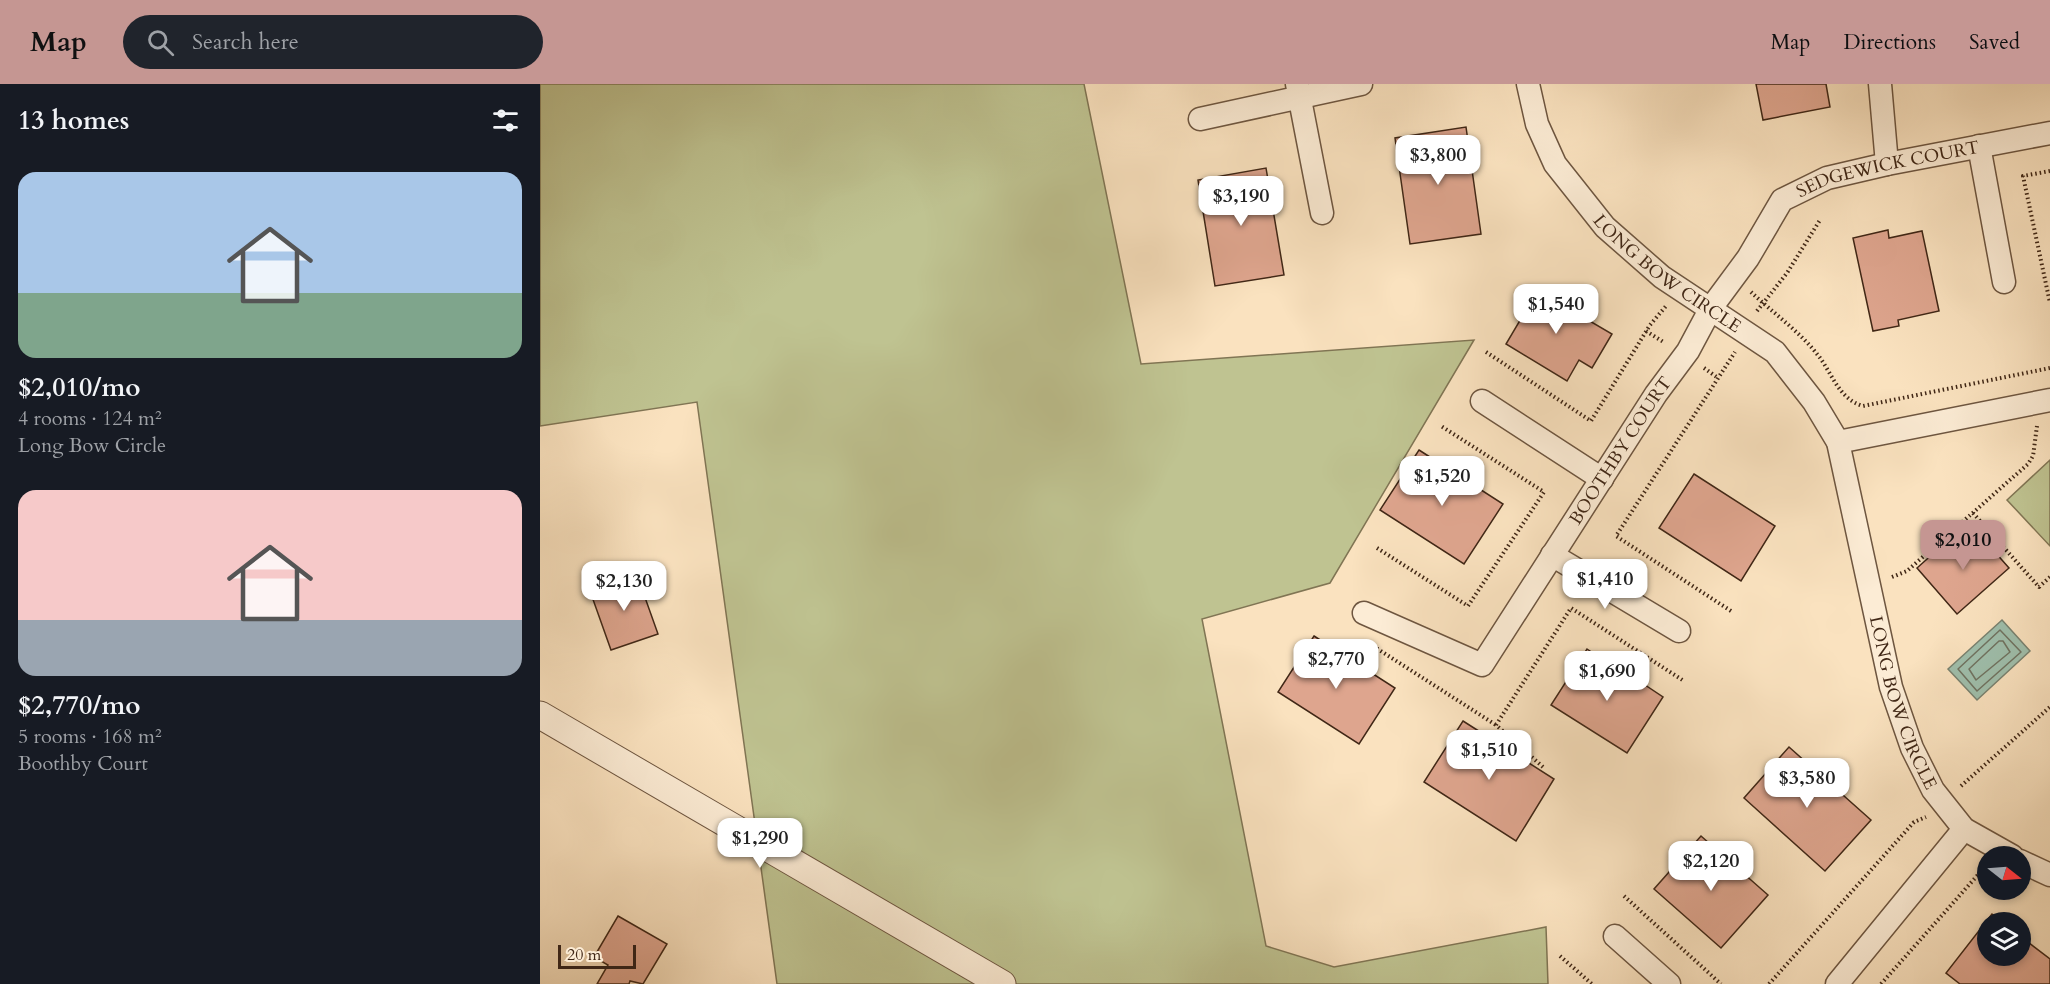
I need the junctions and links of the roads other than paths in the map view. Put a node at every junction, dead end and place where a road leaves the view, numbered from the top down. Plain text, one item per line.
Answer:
1 (1361, 84) edge
2 (1528, 84) edge
3 (1880, 84) edge
4 (1299, 91) edge
5 (1200, 119) dead end
6 (2050, 133) edge
7 (1979, 146) junction
8 (1887, 164) junction
9 (1322, 213) dead end
10 (2004, 282) dead end
11 (1711, 308) junction
12 (2050, 400) edge
13 (1482, 401) dead end
14 (1838, 442) junction
15 (1602, 479) junction
16 (1552, 555) junction
17 (1364, 613) dead end
18 (1679, 631) dead end
19 (540, 714) edge
20 (1964, 829) junction
21 (1994, 846) edge
22 (2031, 866) edge
23 (2050, 875) edge
24 (1615, 936) dead end
25 (1002, 984) edge
26 (1669, 984) edge
27 (1837, 984) edge

1 - 4 street
2 - 11 street, LONG BOW CIRCLE
3 - 8 street
4 - 5 street
4 - 9 street
6 - 7 street, SEDGEWICK COURT
7 - 8 street, SEDGEWICK COURT
7 - 10 street
8 - 11 street, SEDGEWICK COURT
11 - 14 street, LONG BOW CIRCLE
11 - 15 street, BOOTHBY COURT
12 - 14 street
13 - 15 street
14 - 20 street, LONG BOW CIRCLE
15 - 16 street, BOOTHBY COURT
16 - 17 street, BOOTHBY COURT
16 - 18 street
19 - 25 street
20 - 21 street, LONG BOW CIRCLE
20 - 27 street
22 - 23 street
24 - 26 street

